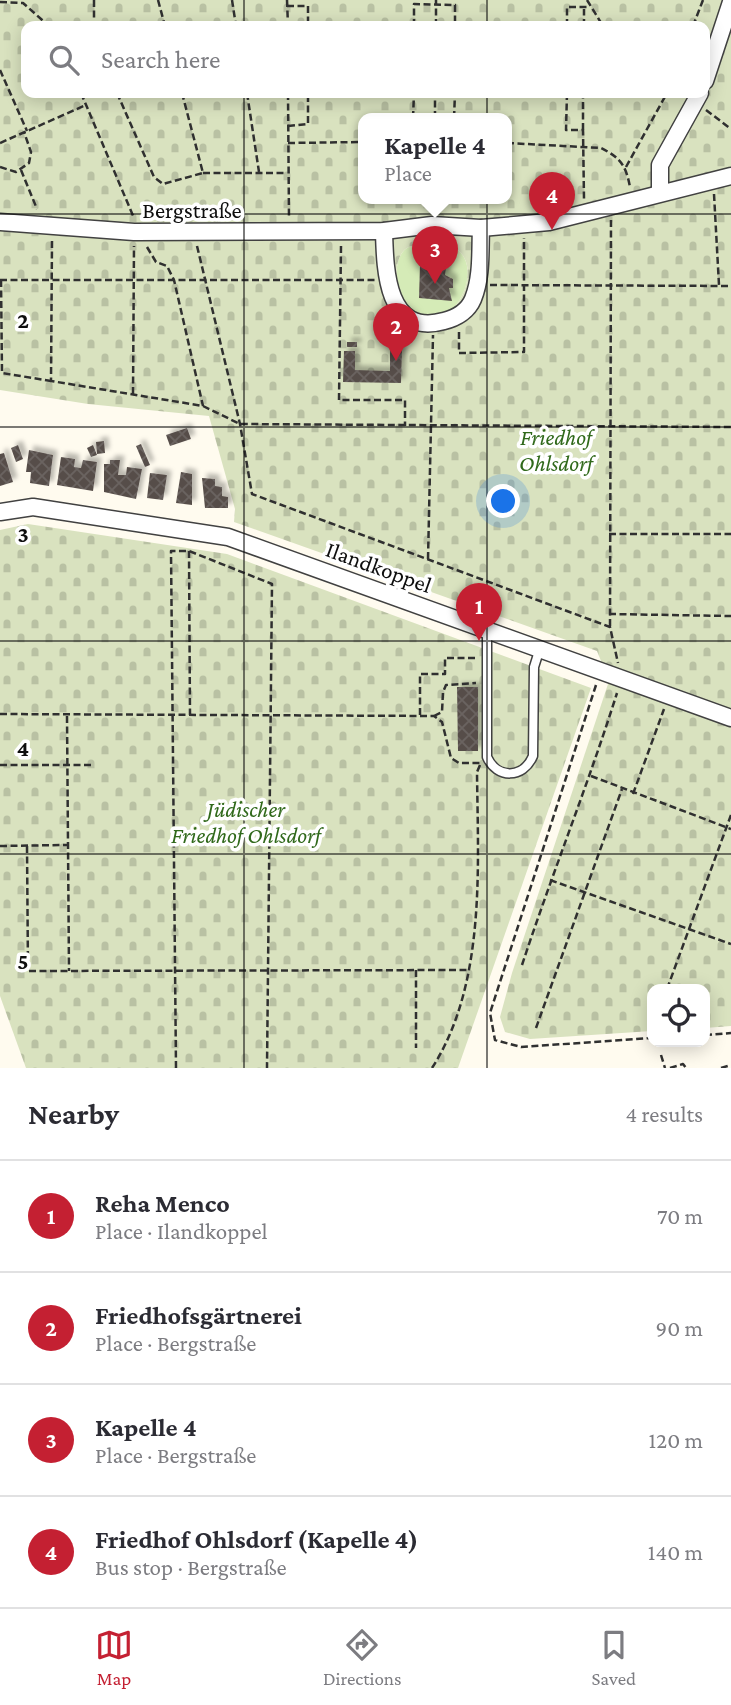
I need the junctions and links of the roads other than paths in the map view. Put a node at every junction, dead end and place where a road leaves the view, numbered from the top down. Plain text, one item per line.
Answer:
1 (731, 2) edge
2 (710, 66) edge
3 (698, 98) edge
4 (731, 176) edge
5 (660, 193) junction
6 (0, 222) edge
7 (481, 229) junction
8 (384, 231) junction
9 (0, 512) edge
10 (487, 630) junction
11 (540, 648) junction
12 (731, 718) edge

1 - 2 street
3 - 5 street
4 - 5 street, Bergstraße
5 - 7 street, Bergstraße
6 - 8 street, Bergstraße
7 - 8 street, Bergstraße
7 - 8 street
9 - 10 street, Ilandkoppel
10 - 11 street, Ilandkoppel
10 - 11 lane
11 - 12 street, Ilandkoppel

